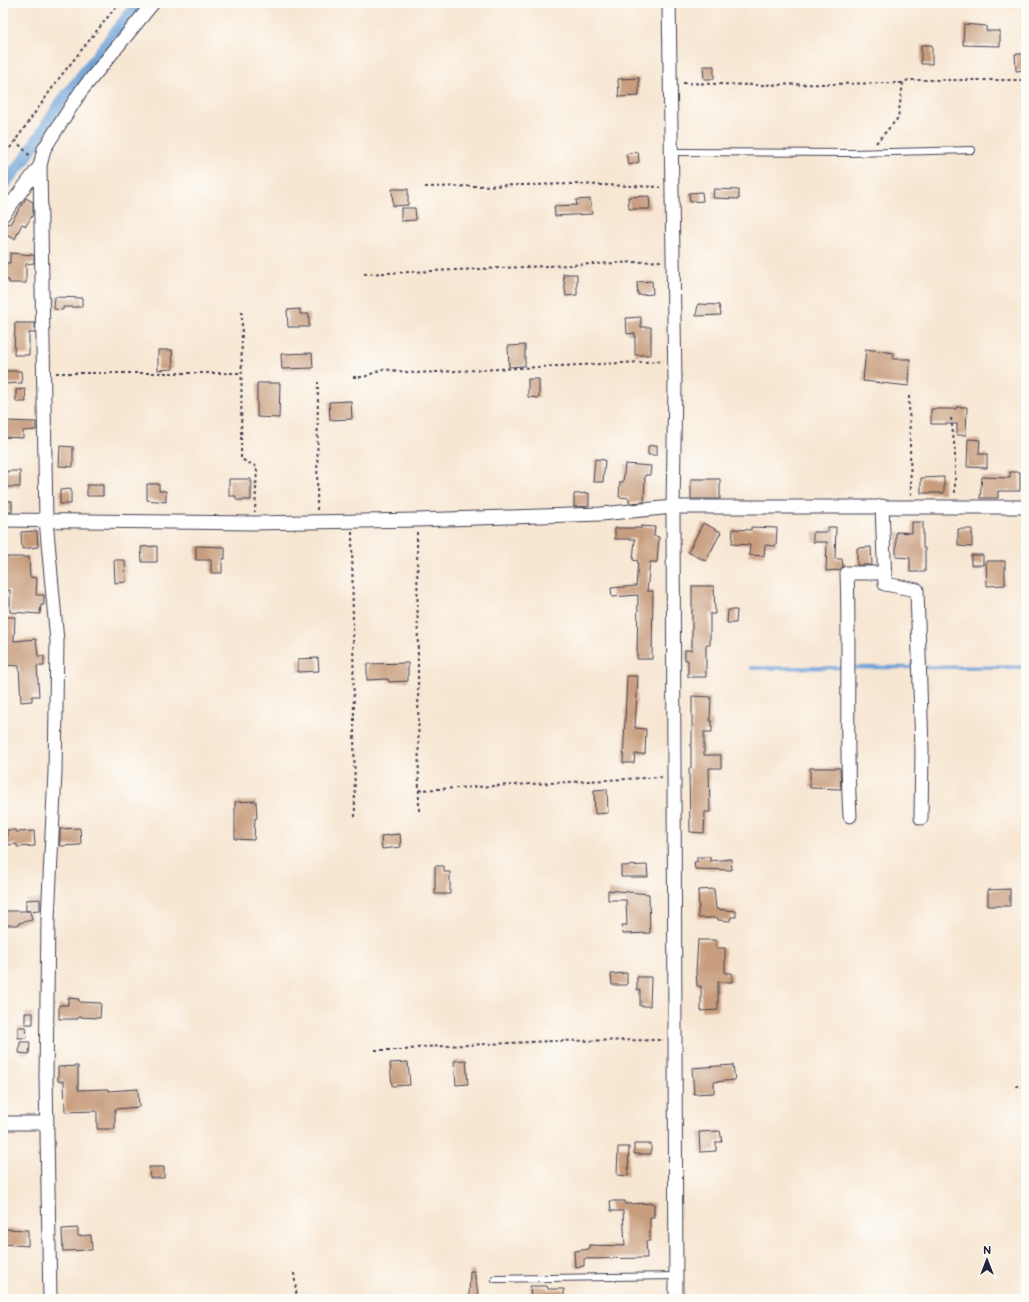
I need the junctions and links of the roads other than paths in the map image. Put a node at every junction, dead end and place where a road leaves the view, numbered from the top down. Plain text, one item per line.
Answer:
1 (153, 3) edge
2 (670, 3) edge
3 (972, 150) dead end
4 (672, 152) junction
5 (40, 166) junction
6 (3, 216) edge
7 (882, 506) junction
8 (1026, 506) edge
9 (673, 507) junction
10 (3, 520) edge
11 (46, 520) junction
12 (885, 573) junction
13 (850, 816) dead end
14 (922, 818) dead end
15 (3, 1123) edge
16 (46, 1123) junction
17 (676, 1276) junction
18 (494, 1279) dead end
19 (50, 1299) edge
20 (676, 1299) edge

1 - 5 street
2 - 4 street
3 - 4 lane
4 - 9 street
5 - 6 street
5 - 11 street
7 - 8 street
7 - 9 street
7 - 12 street
9 - 11 street
9 - 17 street
10 - 11 street
11 - 16 street
12 - 13 street
12 - 14 street
15 - 16 street
16 - 19 street
17 - 18 lane
17 - 20 street

